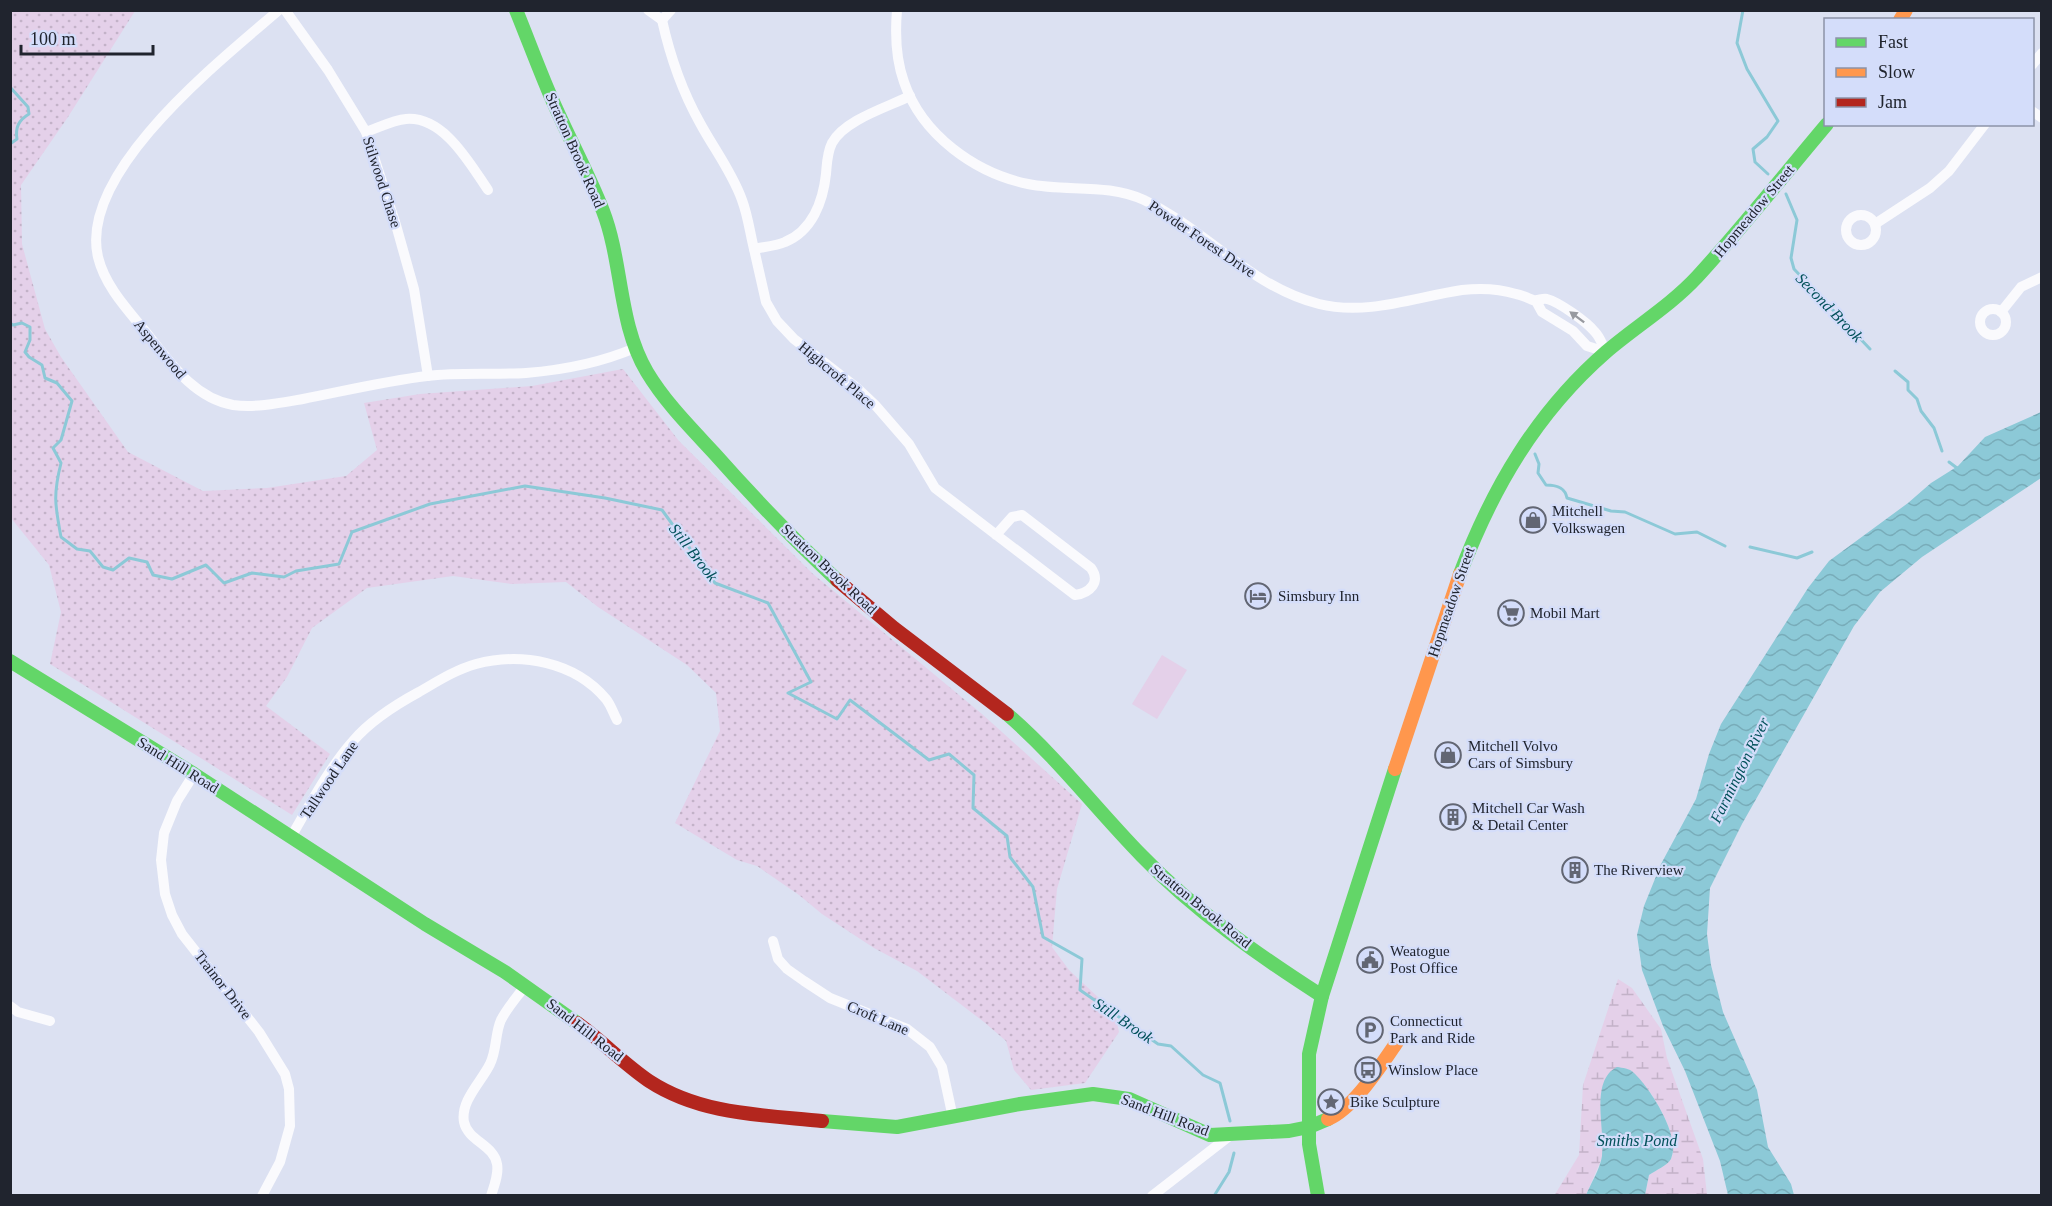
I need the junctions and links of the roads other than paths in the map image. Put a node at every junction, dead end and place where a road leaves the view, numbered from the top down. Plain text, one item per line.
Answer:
1 (279, 10) edge
2 (285, 10) edge
3 (516, 10) edge
4 (648, 10) edge
5 (671, 10) edge
6 (897, 10) edge
7 (662, 20) junction
8 (910, 96) junction
9 (1825, 126) edge
10 (1983, 126) edge
11 (366, 132) junction
12 (488, 190) dead end
13 (1875, 224) dead end
14 (753, 249) junction
15 (2042, 277) edge
16 (2001, 312) dead end
17 (635, 348) junction
18 (1606, 352) junction
19 (428, 376) junction
20 (996, 535) junction
21 (12, 665) edge
22 (617, 720) dead end
23 (194, 774) junction
24 (291, 837) junction
25 (773, 941) dead end
26 (525, 986) junction
27 (1322, 996) junction
28 (10, 1006) edge
29 (50, 1021) dead end
30 (1397, 1042) dead end
31 (953, 1118) junction
32 (1309, 1127) junction
33 (1232, 1134) junction
34 (262, 1196) edge
35 (491, 1196) edge
36 (1152, 1196) edge
37 (1318, 1196) edge

1 - 19 street, Aspenwood
2 - 11 street, Stilwood Chase
3 - 17 main road, Stratton Brook Road
4 - 7 street
5 - 7 street
6 - 8 street, Powder Forest Drive
7 - 14 street, Highcroft Place
8 - 14 street
8 - 18 street, Powder Forest Drive
9 - 18 main road, Hopmeadow Street
10 - 13 street
11 - 12 street
11 - 19 street, Stilwood Chase
14 - 20 street, Highcroft Place
15 - 16 street
17 - 19 street, Aspenwood
17 - 27 main road, Stratton Brook Road
18 - 27 main road, Hopmeadow Street
20 - 20 street, Highcroft Place
21 - 23 main road, Sand Hill Road
22 - 24 street, Tallwood Lane
23 - 24 main road, Sand Hill Road
23 - 34 street, Trainor Drive
24 - 26 main road, Sand Hill Road
25 - 31 street, Croft Lane
26 - 31 main road, Sand Hill Road
26 - 35 street
27 - 32 main road, Hopmeadow Street
28 - 29 street
30 - 32 main road
31 - 33 main road, Sand Hill Road
32 - 33 main road, Sand Hill Road
32 - 37 main road, Hopmeadow Street
33 - 36 street

